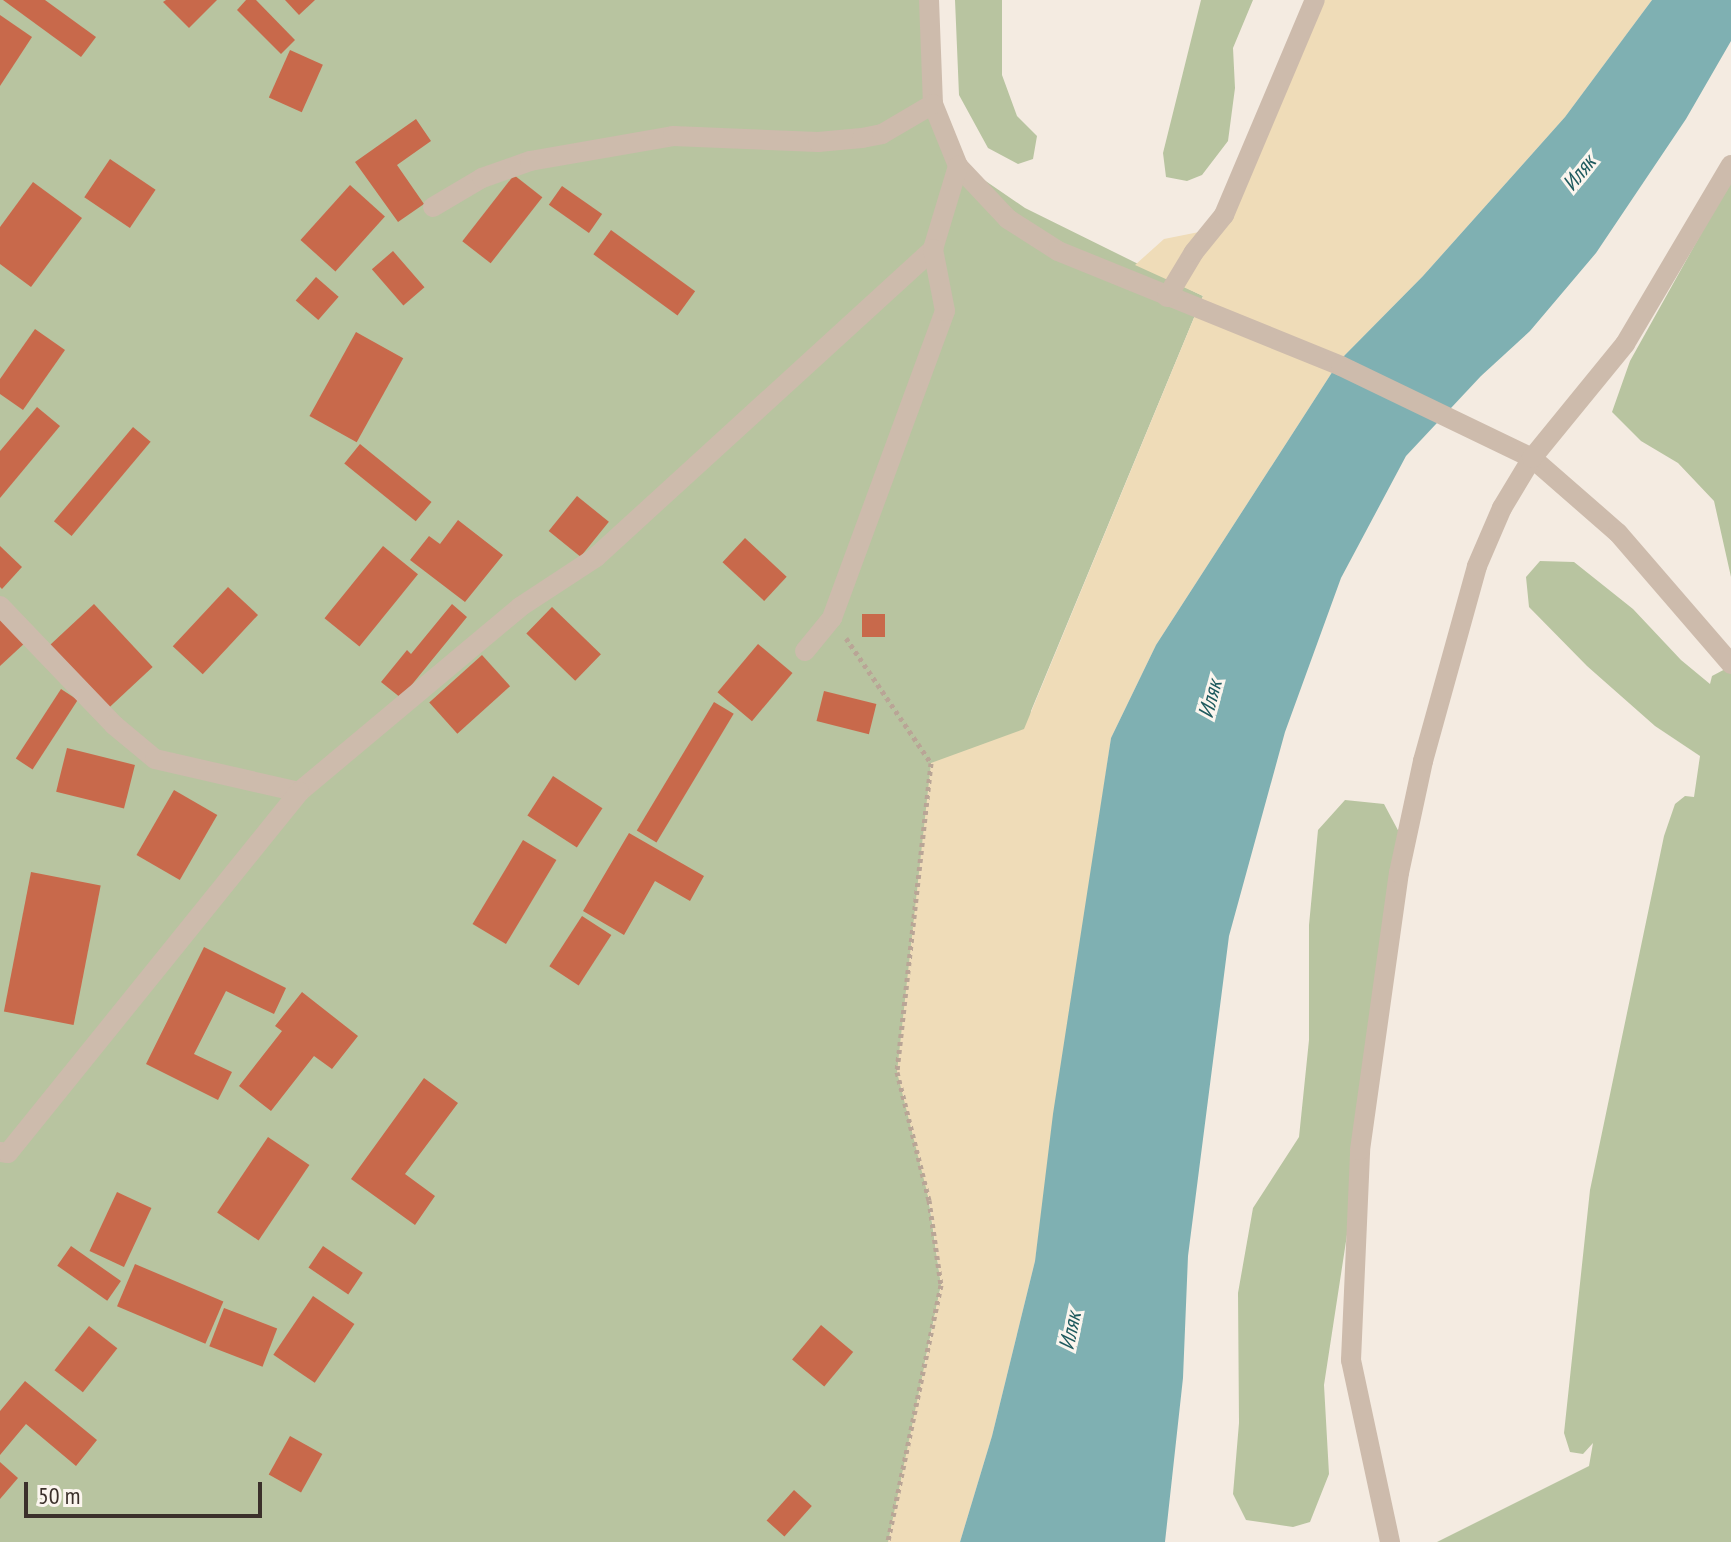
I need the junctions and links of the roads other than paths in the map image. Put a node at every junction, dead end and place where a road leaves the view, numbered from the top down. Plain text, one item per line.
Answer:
1 (929, 0) edge
2 (1315, 0) edge
3 (933, 104) junction
4 (1731, 165) edge
5 (958, 166) junction
6 (433, 207) dead end
7 (933, 249) junction
8 (1173, 299) junction
9 (1532, 458) junction
10 (0, 606) edge
11 (805, 651) dead end
12 (1731, 664) edge
13 (299, 792) junction
14 (0, 1152) edge
15 (1390, 1542) edge

1 - 3 street
2 - 8 street
3 - 5 street
3 - 6 street
4 - 9 street
5 - 7 street
5 - 8 street
7 - 11 street
7 - 13 street
8 - 9 street
9 - 12 street
9 - 15 street
10 - 13 street
13 - 14 street

